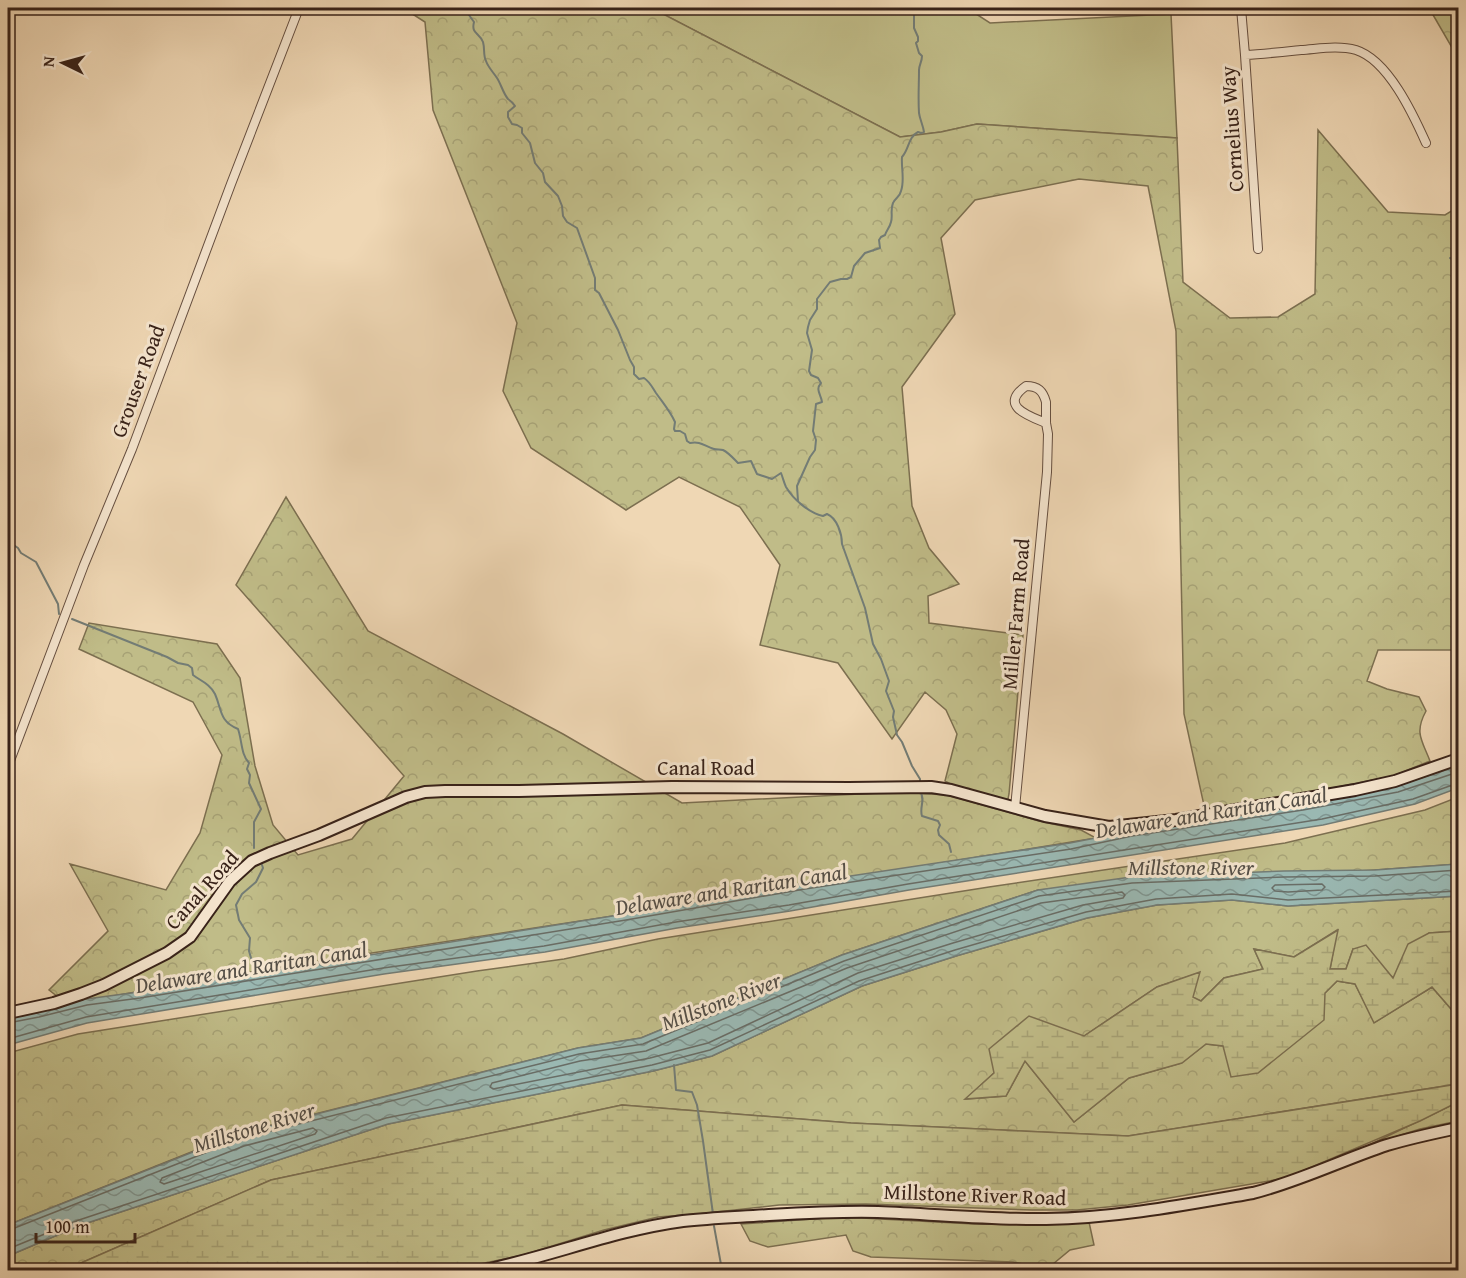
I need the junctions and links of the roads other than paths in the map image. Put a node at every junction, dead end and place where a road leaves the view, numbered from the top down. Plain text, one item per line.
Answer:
1 (299, 8) edge
2 (1241, 8) edge
3 (1245, 56) junction
4 (1426, 143) dead end
5 (1258, 249) dead end
6 (1046, 423) junction
7 (1458, 759) edge
8 (8, 766) edge
9 (1016, 808) junction
10 (8, 1013) edge
11 (1458, 1128) edge
12 (485, 1270) edge

1 - 8 street, Grouser Road
2 - 3 street, Cornelius Way
3 - 4 street
3 - 5 street, Cornelius Way
6 - 6 street, Miller Farm Road
6 - 9 street, Miller Farm Road
7 - 9 street, Canal Road
9 - 10 street, Canal Road
11 - 12 street, Millstone River Road

